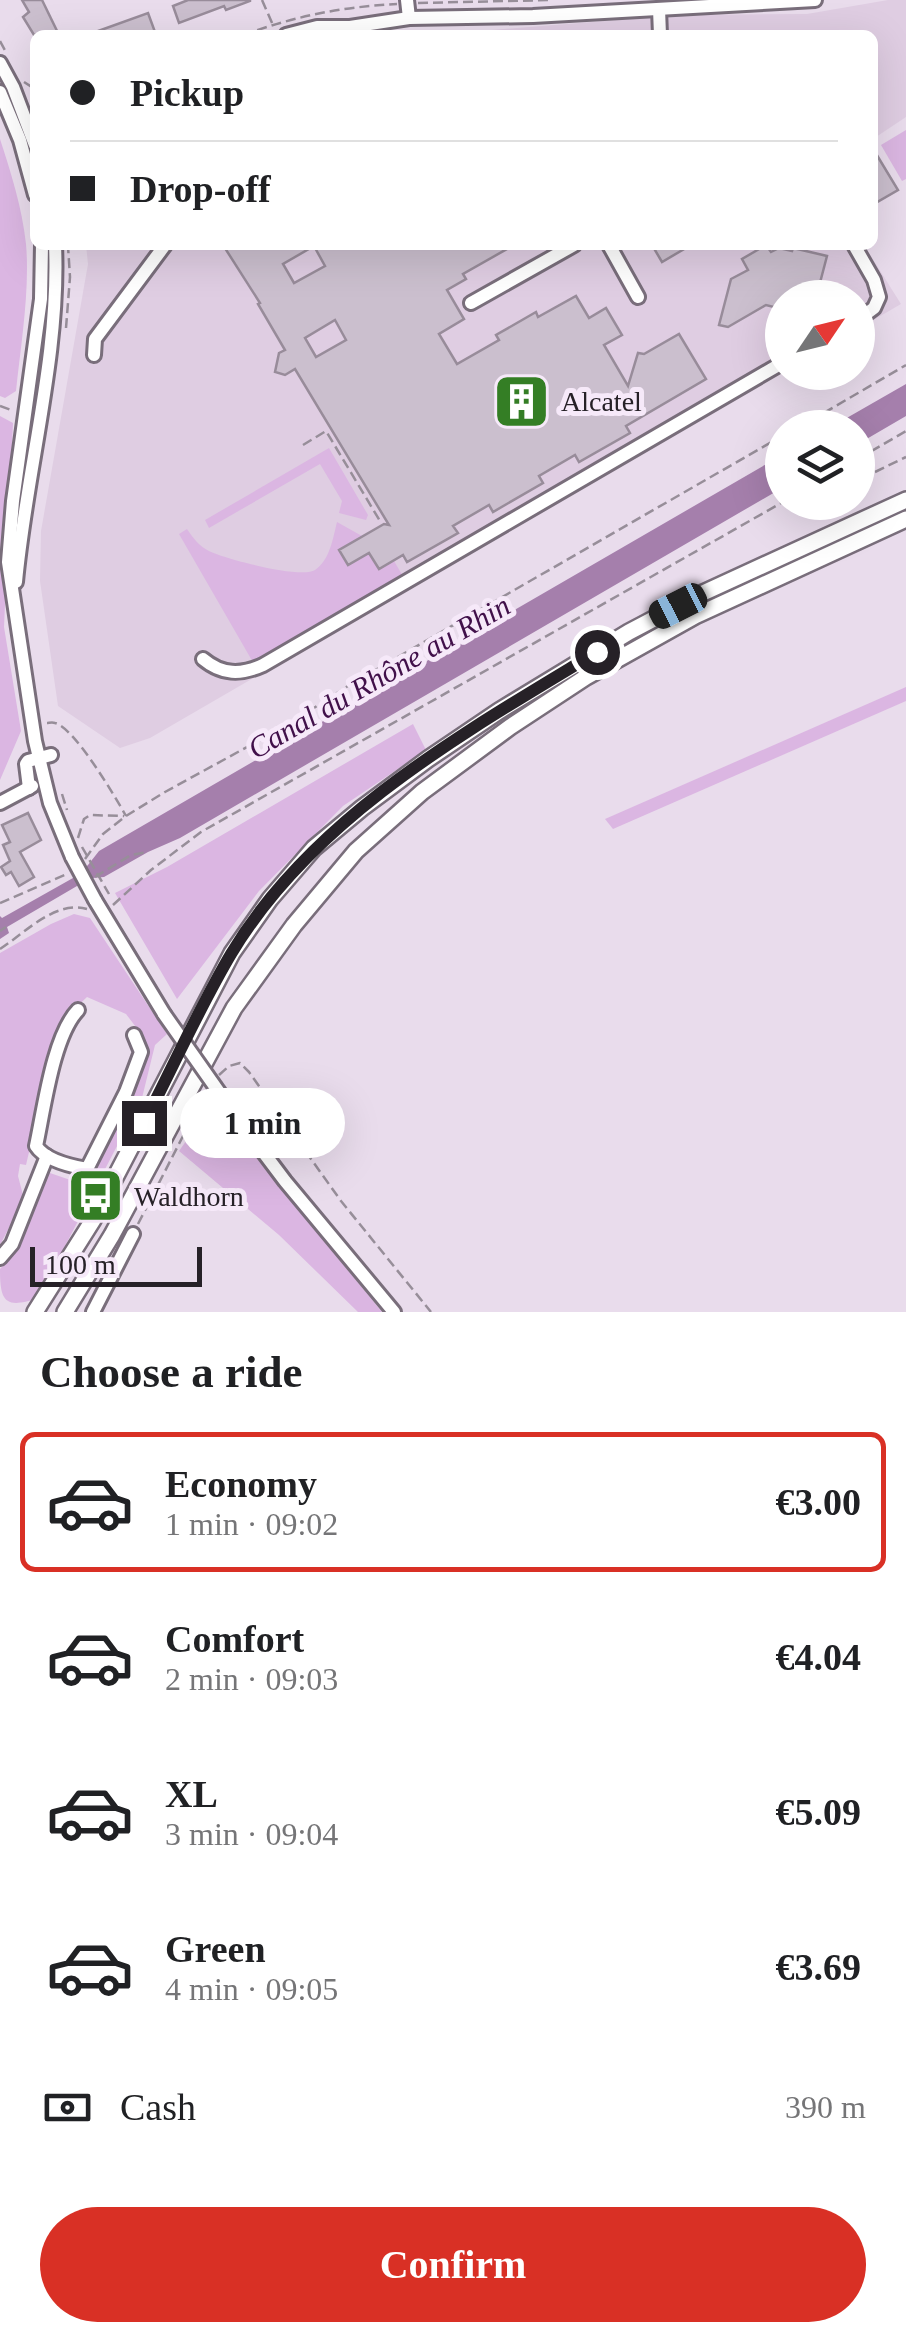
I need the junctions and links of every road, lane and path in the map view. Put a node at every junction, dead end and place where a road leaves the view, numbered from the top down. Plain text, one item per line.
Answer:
1 (262, 0) edge
2 (551, 0) edge
3 (815, 0) edge
4 (412, 1) edge
5 (524, 1) edge
6 (659, 9) junction
7 (409, 18) junction
8 (273, 25) dead end
9 (344, 27) junction
10 (303, 30) edge
11 (337, 30) edge
12 (660, 30) edge
13 (0, 63) edge
14 (6, 90) edge
15 (30, 102) edge
16 (30, 134) edge
17 (42, 250) edge
18 (55, 250) edge
19 (68, 250) edge
20 (161, 250) edge
21 (565, 250) edge
22 (612, 250) edge
23 (857, 250) edge
24 (874, 280) edge
25 (638, 297) dead end
26 (470, 304) dead end
27 (65, 332) dead end
28 (94, 355) dead end
29 (906, 366) edge
30 (765, 373) edge
31 (0, 406) edge
32 (11, 410) dead end
33 (829, 410) edge
34 (906, 431) edge
35 (302, 445) dead end
36 (765, 446) edge
37 (875, 449) edge
38 (906, 456) edge
39 (875, 472) dead end
40 (906, 500) edge
41 (765, 512) edge
42 (906, 519) edge
43 (380, 520) dead end
44 (14, 604) junction
45 (203, 658) dead end
46 (45, 724) dead end
47 (45, 757) junction
48 (44, 780) junction
49 (58, 786) dead end
50 (29, 788) junction
51 (0, 803) edge
52 (69, 815) dead end
53 (126, 816) junction
54 (74, 827) dead end
55 (77, 852) junction
56 (148, 852) dead end
57 (93, 878) dead end
58 (102, 902) junction
59 (6, 927) dead end
60 (0, 931) edge
61 (0, 949) edge
62 (78, 1010) dead end
63 (134, 1035) dead end
64 (222, 1071) dead end
65 (202, 1098) dead end
66 (47, 1156) junction
67 (133, 1234) joint
68 (0, 1258) edge
69 (35, 1312) edge
70 (65, 1312) edge
71 (93, 1312) edge
72 (394, 1312) edge
73 (431, 1312) edge

1 - 8 path
2 - 5 path
3 - 6 street
4 - 5 path
4 - 7 street
6 - 7 street
6 - 12 street
7 - 9 street
9 - 10 street
9 - 11 street
13 - 14 street
14 - 15 street
14 - 16 street
17 - 44 street
18 - 44 street
19 - 27 path
20 - 28 street
21 - 26 street
22 - 25 street
23 - 24 street
29 - 33 path
30 - 45 street
31 - 32 path
34 - 37 path
35 - 43 path
36 - 53 path
38 - 39 path
40 - 69 main road
41 - 58 path
42 - 70 main road
44 - 47 street
46 - 53 path
47 - 48 street
47 - 50 street
48 - 50 street
48 - 55 street
49 - 52 path
50 - 51 street
53 - 54 path
55 - 58 street, bridge
55 - 58 path, bridge
56 - 57 path
58 - 61 path
58 - 72 street, bridge
59 - 60 path
62 - 66 street
63 - 66 street
64 - 73 path
65 - 67 path
66 - 68 street
67 - 71 street

